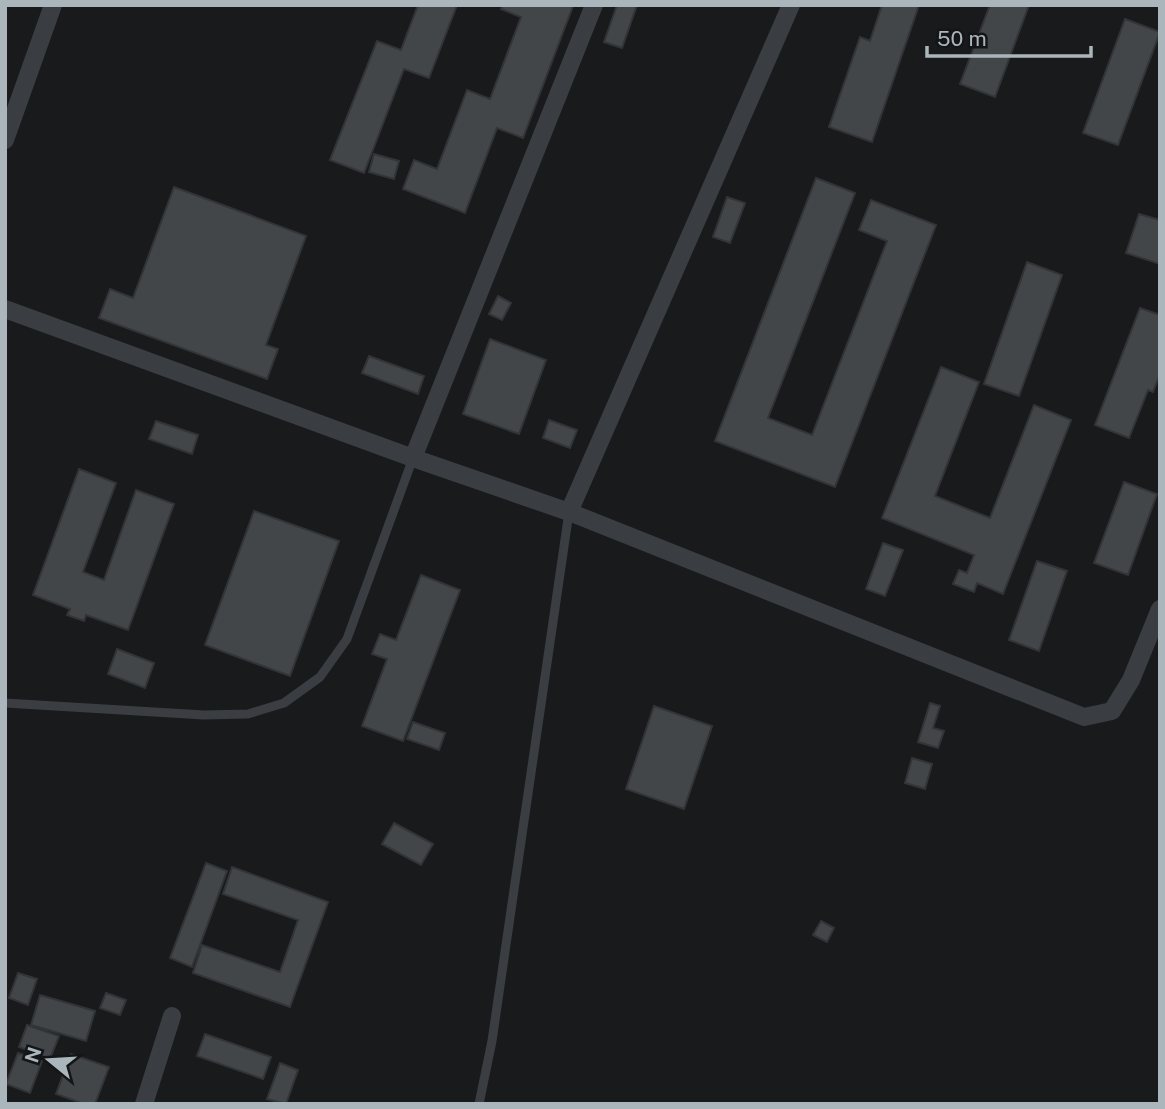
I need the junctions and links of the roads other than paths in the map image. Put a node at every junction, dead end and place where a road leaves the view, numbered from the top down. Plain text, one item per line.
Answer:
1 (53, 5) edge
2 (594, 5) edge
3 (791, 5) edge
4 (5, 140) edge
5 (5, 309) edge
6 (413, 458) junction
7 (569, 512) junction
8 (1160, 609) edge
9 (5, 703) edge
10 (172, 1016) dead end
11 (144, 1104) edge
12 (479, 1104) edge

1 - 4 street
2 - 6 street
3 - 7 street
5 - 6 street
6 - 7 street
6 - 9 lane
7 - 8 street
7 - 12 lane
10 - 11 street

